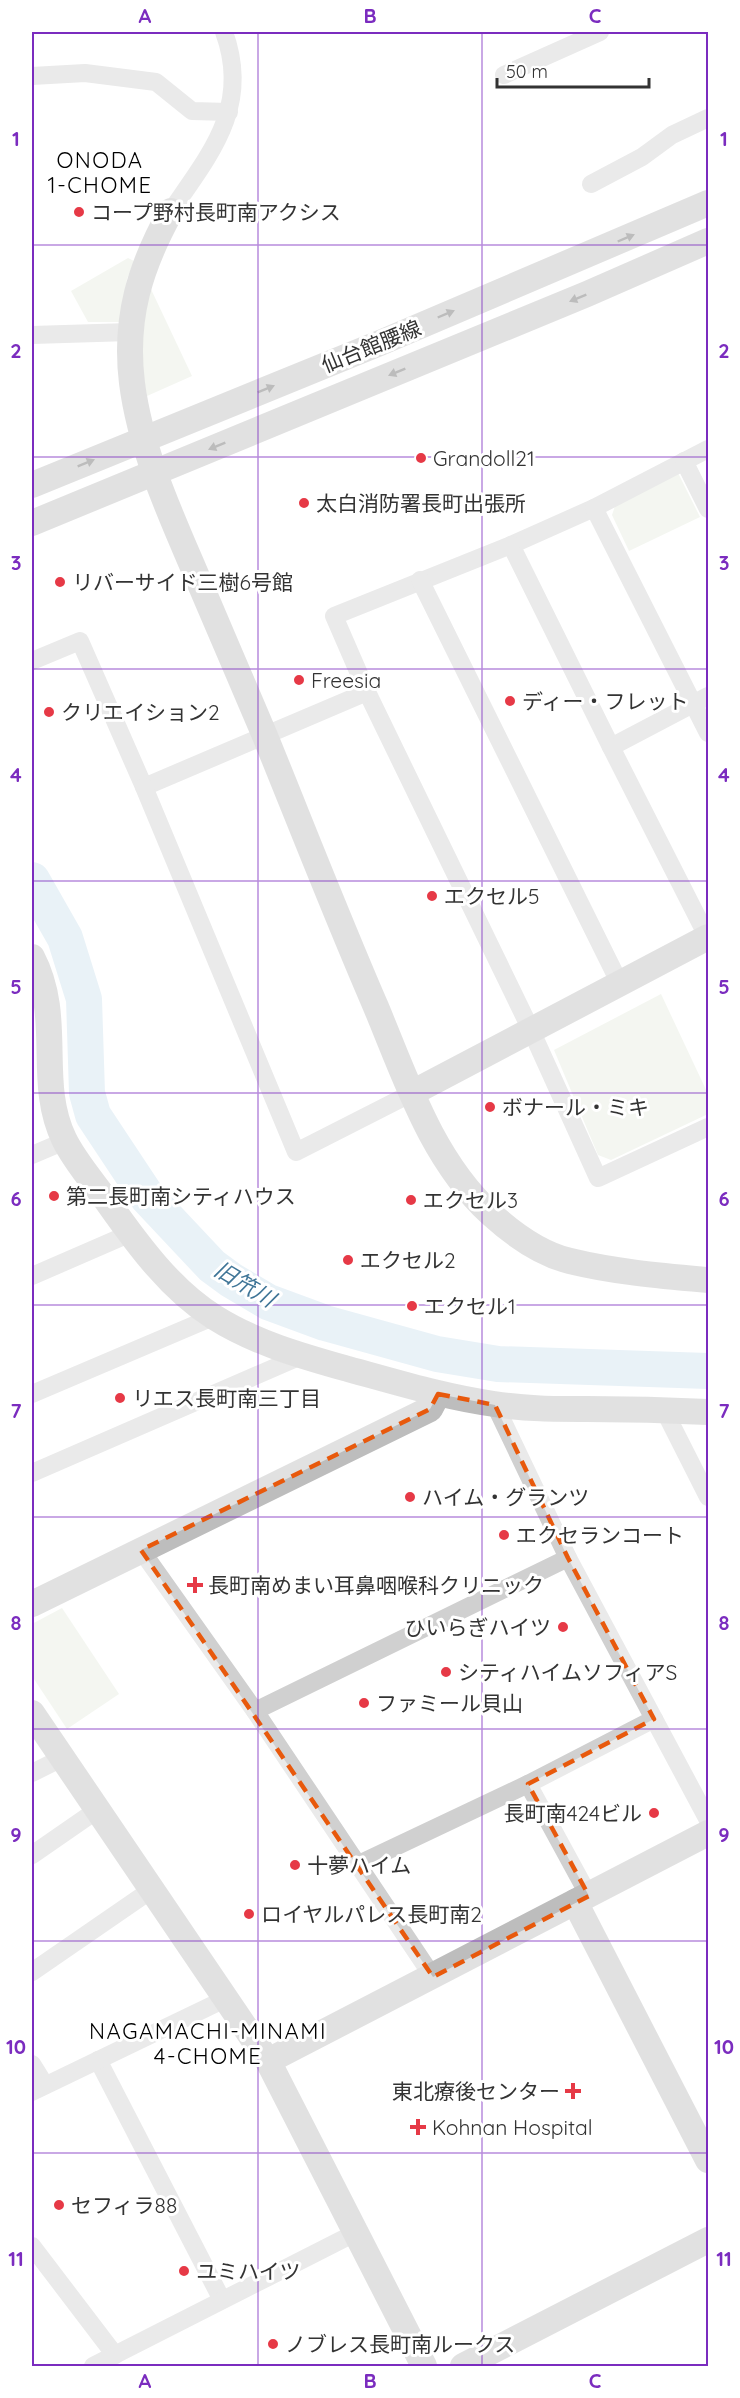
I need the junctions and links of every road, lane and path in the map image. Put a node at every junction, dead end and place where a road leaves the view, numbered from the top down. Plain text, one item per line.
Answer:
1 (224, 32) edge
2 (600, 32) edge
3 (504, 75) dead end
4 (32, 76) edge
5 (229, 112) junction
6 (708, 118) edge
7 (591, 184) dead end
8 (708, 203) edge
9 (171, 212) joint
10 (708, 241) edge
11 (130, 332) junction
12 (32, 335) edge
13 (144, 439) junction
14 (708, 449) edge
15 (684, 461) junction
16 (154, 471) junction
17 (32, 485) edge
18 (594, 508) junction
19 (708, 509) edge
20 (32, 523) edge
21 (511, 545) junction
22 (420, 580) junction
23 (32, 660) edge
24 (367, 692) junction
25 (701, 700) edge
26 (708, 733) edge
27 (264, 735) junction
28 (610, 747) junction
29 (144, 787) junction
30 (708, 937) edge
31 (32, 957) edge
32 (620, 984) junction
33 (41, 1029) edge
34 (531, 1030) junction
35 (412, 1093) junction
36 (708, 1126) edge
37 (64, 1141) junction
38 (32, 1155) edge
39 (131, 1233) junction
40 (32, 1276) edge
41 (708, 1280) edge
42 (213, 1317) junction
43 (301, 1356) junction
44 (32, 1394) edge
45 (438, 1394) junction
46 (495, 1405) junction
47 (664, 1410) junction
48 (708, 1412) edge
49 (32, 1473) edge
50 (708, 1497) edge
51 (141, 1550) junction
52 (568, 1558) junction
53 (32, 1604) edge
54 (255, 1711) junction
55 (32, 1713) edge
56 (654, 1719) junction
57 (62, 1758) junction
58 (32, 1773) edge
59 (528, 1784) junction
60 (97, 1810) junction
61 (708, 1820) edge
62 (708, 1833) edge
63 (32, 1855) edge
64 (357, 1865) junction
65 (151, 1890) junction
66 (582, 1899) junction
67 (32, 1971) edge
68 (433, 1977) junction
69 (225, 1999) junction
70 (98, 2060) junction
71 (268, 2061) junction
72 (32, 2064) edge
73 (38, 2088) edge
74 (706, 2150) edge
75 (355, 2233) junction
76 (708, 2240) edge
77 (32, 2247) edge
78 (222, 2300) junction
79 (115, 2355) junction
80 (93, 2367) edge
81 (424, 2367) edge
82 (463, 2367) edge

1 - 5 street
2 - 3 street
4 - 5 street
5 - 9 street
6 - 7 street
13 -> 8 street, 仙台館腰線
9 - 11 street
10 -> 16 street, 仙台館腰線
11 - 12 street
11 - 13 street
13 - 16 street
17 -> 13 street, 仙台館腰線
14 - 15 street
15 - 18 street
15 - 19 street
16 - 20 street, 仙台館腰線
16 - 27 street
18 - 21 street
18 - 25 street
21 - 22 street
21 - 28 street
22 - 24 street
22 - 32 street
23 - 29 street
24 - 27 street
24 - 34 street
25 - 26 street
25 - 28 street
27 - 29 street
27 - 35 street
28 - 30 street
29 - 35 street
30 - 32 street
31 - 33 street
32 - 34 street
33 - 37 street
34 - 35 street
34 - 36 street
35 - 41 street
37 - 38 street
37 - 39 street
39 - 40 street
39 - 42 street
42 - 43 street
42 - 44 street
43 - 45 street
43 - 49 street
45 - 46 street
45 - 51 street
46 - 47 street
46 - 52 street
47 - 48 street
47 - 50 street
51 - 53 street
51 - 54 street
52 - 54 street
52 - 56 street
54 - 64 street
55 - 57 street
56 - 59 street
56 - 61 street
57 - 58 street
57 - 60 street
59 - 64 street
59 - 66 street
60 - 63 street
60 - 65 street
62 - 66 street
64 - 68 street
65 - 67 street
65 - 69 street
66 - 68 street
66 - 74 street
68 - 71 street
69 - 70 street
69 - 71 street
70 - 73 street
70 - 78 street
71 - 75 street
72 - 73 street
75 - 78 street
75 - 81 street
76 - 82 street
77 - 79 street
78 - 79 street
79 - 80 street

